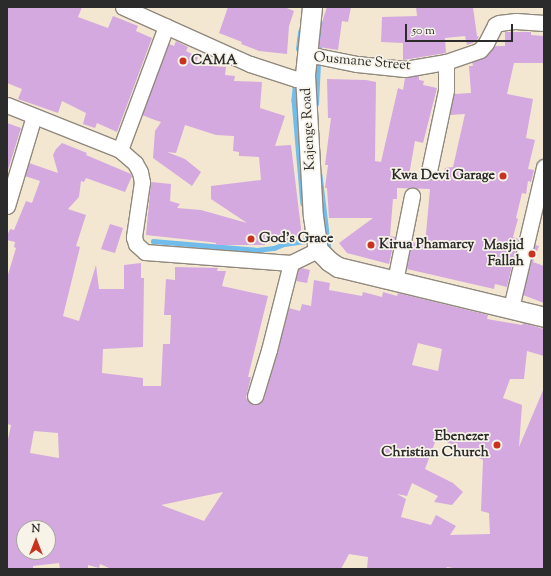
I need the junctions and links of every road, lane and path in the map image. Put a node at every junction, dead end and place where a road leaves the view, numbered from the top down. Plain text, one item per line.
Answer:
1 (123, 7) edge
2 (312, 7) edge
3 (544, 23) edge
4 (166, 26) junction
5 (446, 62) junction
6 (306, 66) junction
7 (7, 105) edge
8 (34, 116) junction
9 (120, 150) junction
10 (544, 166) edge
11 (429, 171) dead end
12 (412, 196) dead end
13 (7, 206) edge
14 (318, 250) junction
15 (291, 263) junction
16 (395, 281) junction
17 (511, 308) junction
18 (544, 317) edge
19 (255, 396) dead end

1 - 4 street, Ousmane Street
2 - 6 street, Kajenge Road
3 - 5 street, Ousmane Street
4 - 6 street, Ousmane Street
4 - 9 street
5 - 6 street, Ousmane Street
5 - 11 street
6 - 14 street, Kajenge Road
7 - 8 street
8 - 9 street
8 - 13 street
9 - 15 street
10 - 17 street
12 - 16 street
14 - 15 street
14 - 16 street
15 - 19 street
16 - 17 street
17 - 18 street

